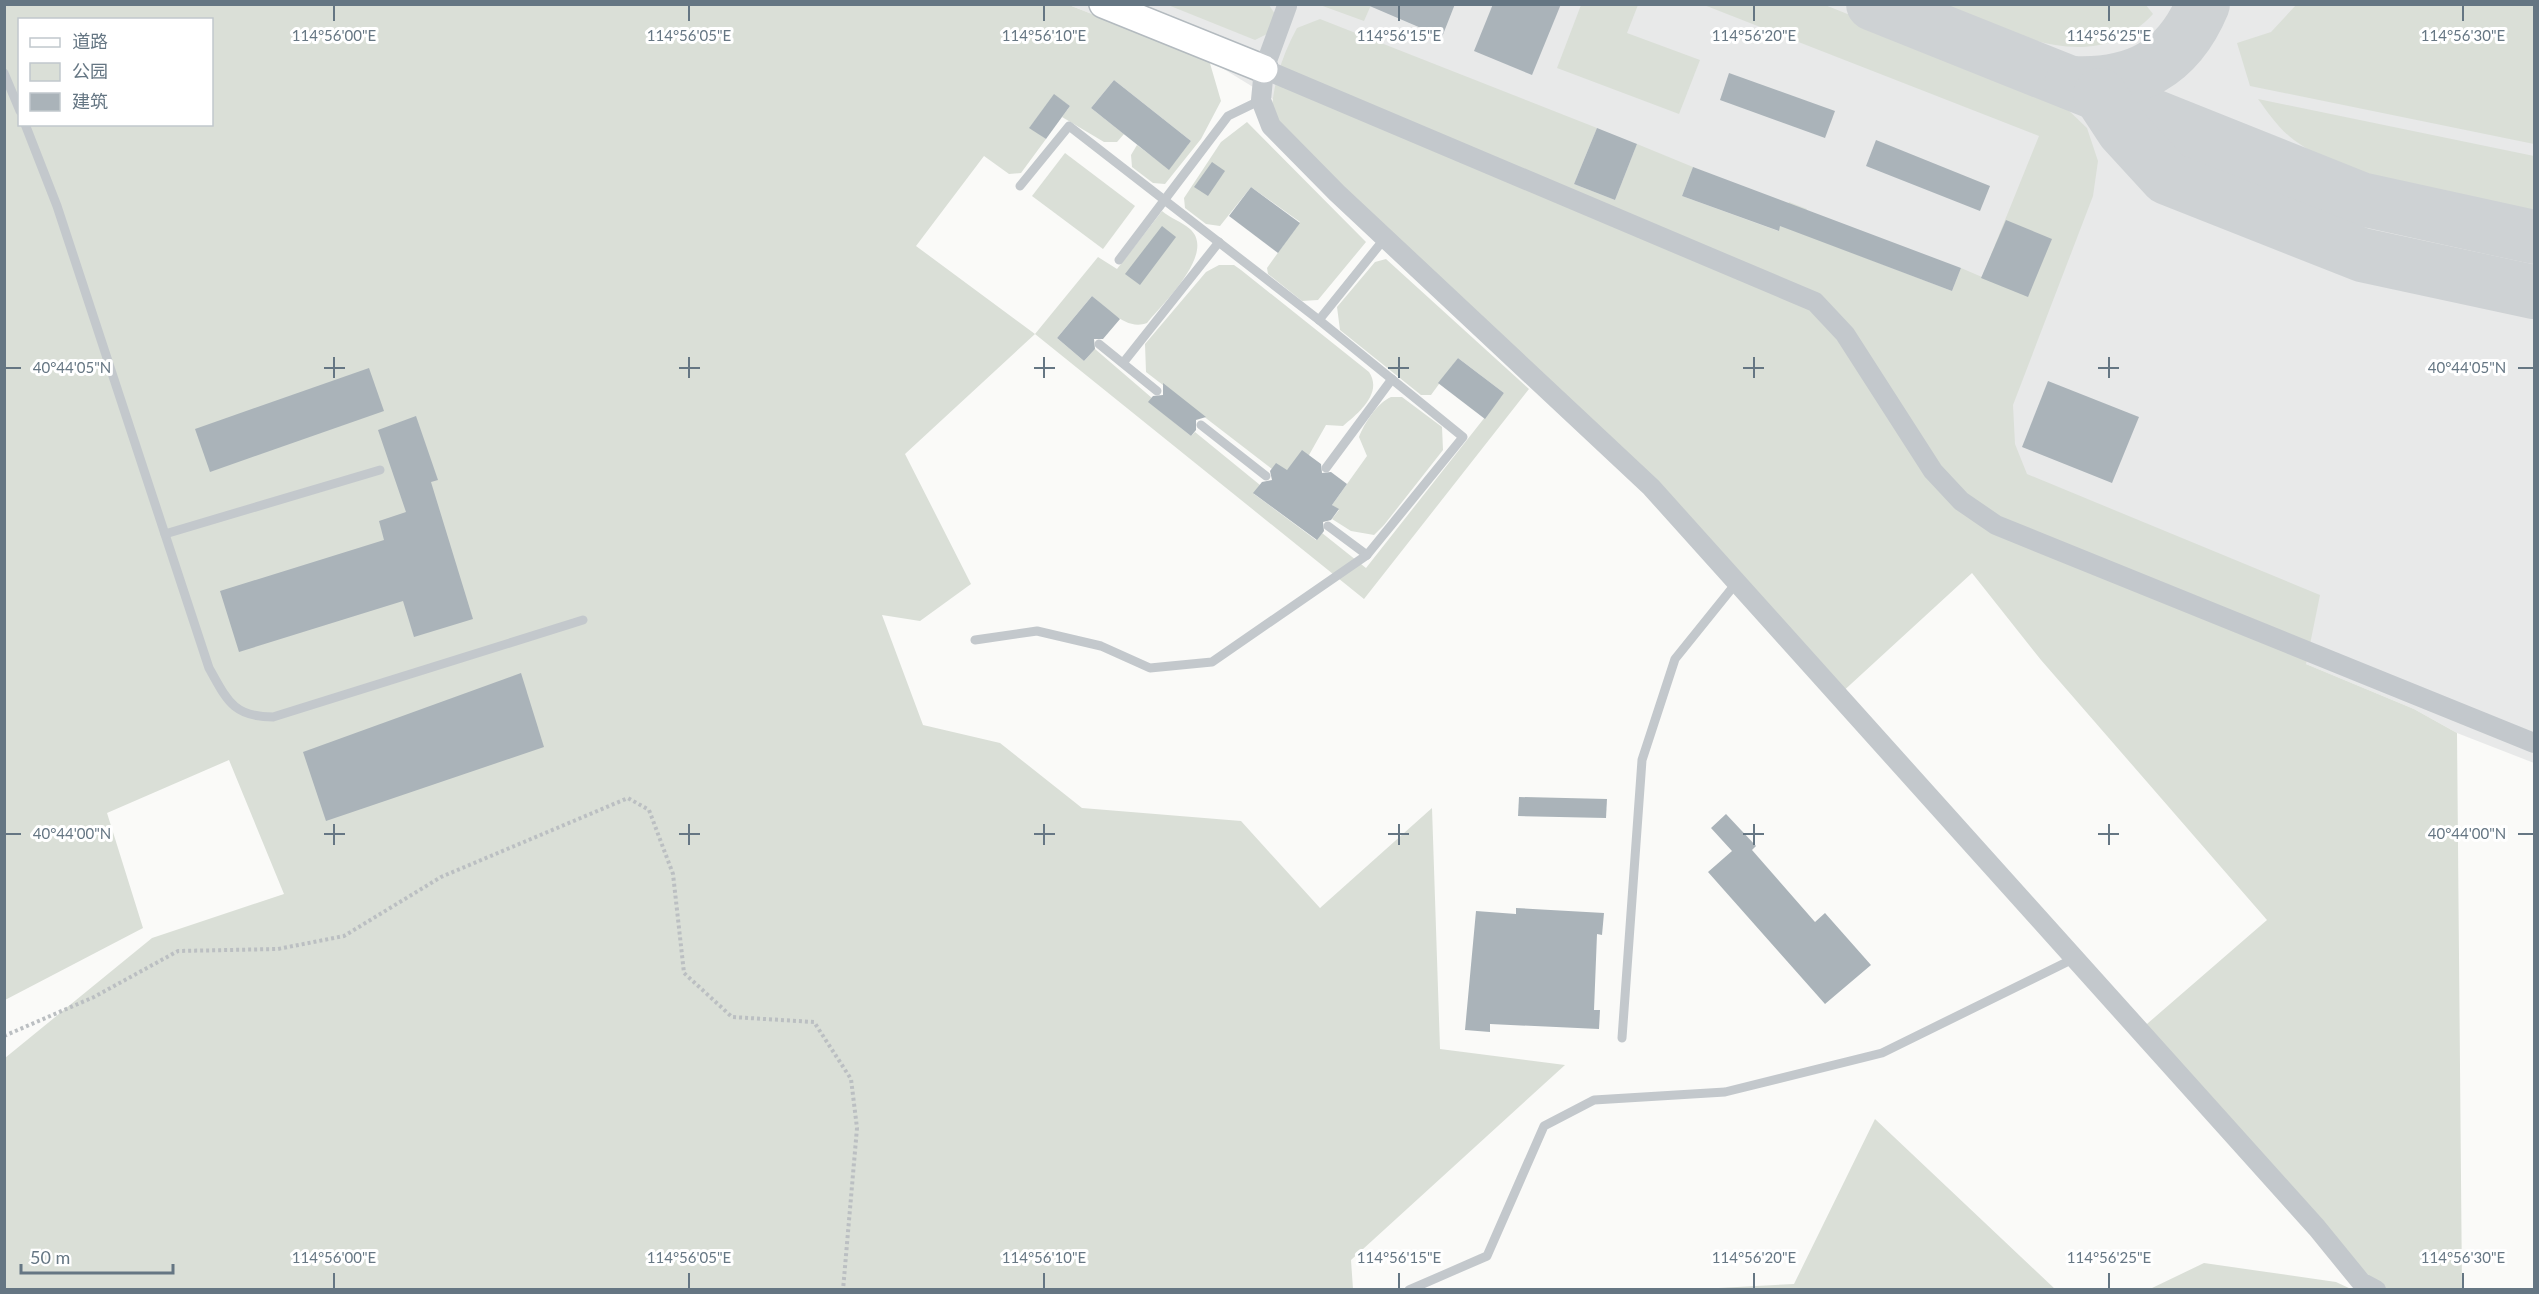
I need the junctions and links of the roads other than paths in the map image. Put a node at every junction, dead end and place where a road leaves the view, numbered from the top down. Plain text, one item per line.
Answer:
1 (1103, 4) edge
2 (1287, 6) dead end
3 (1264, 69) junction
4 (4, 73) edge
5 (1261, 100) junction
6 (18, 106) edge
7 (26, 126) edge
8 (1020, 186) dead end
9 (1165, 199) junction
10 (1385, 238) junction
11 (1219, 242) junction
12 (1119, 260) dead end
13 (1319, 320) junction
14 (1100, 344) dead end
15 (1123, 363) junction
16 (1392, 379) junction
17 (1157, 391) dead end
18 (1201, 425) dead end
19 (1326, 468) dead end
20 (380, 470) dead end
21 (1266, 476) dead end
22 (1328, 526) dead end
23 (165, 534) junction
24 (1367, 555) junction
25 (1737, 582) junction
26 (583, 620) dead end
27 (975, 640) dead end
28 (2535, 743) edge
29 (2075, 958) junction
30 (1622, 1038) dead end
31 (1409, 1290) edge
32 (2376, 1290) edge

1 - 3 street
2 - 3 street
3 - 5 street
3 - 28 street
4 - 6 lane
5 - 9 lane
5 - 10 street
7 - 23 lane
8 - 9 lane
9 - 11 lane
9 - 12 lane
10 - 13 lane
10 - 25 street
11 - 13 lane
11 - 15 lane
13 - 16 lane
14 - 15 lane
15 - 17 lane
16 - 19 lane
16 - 24 lane
18 - 21 lane
20 - 23 lane
22 - 24 lane
23 - 26 lane
24 - 27 lane
25 - 29 street
25 - 30 lane
29 - 31 lane
29 - 32 street

